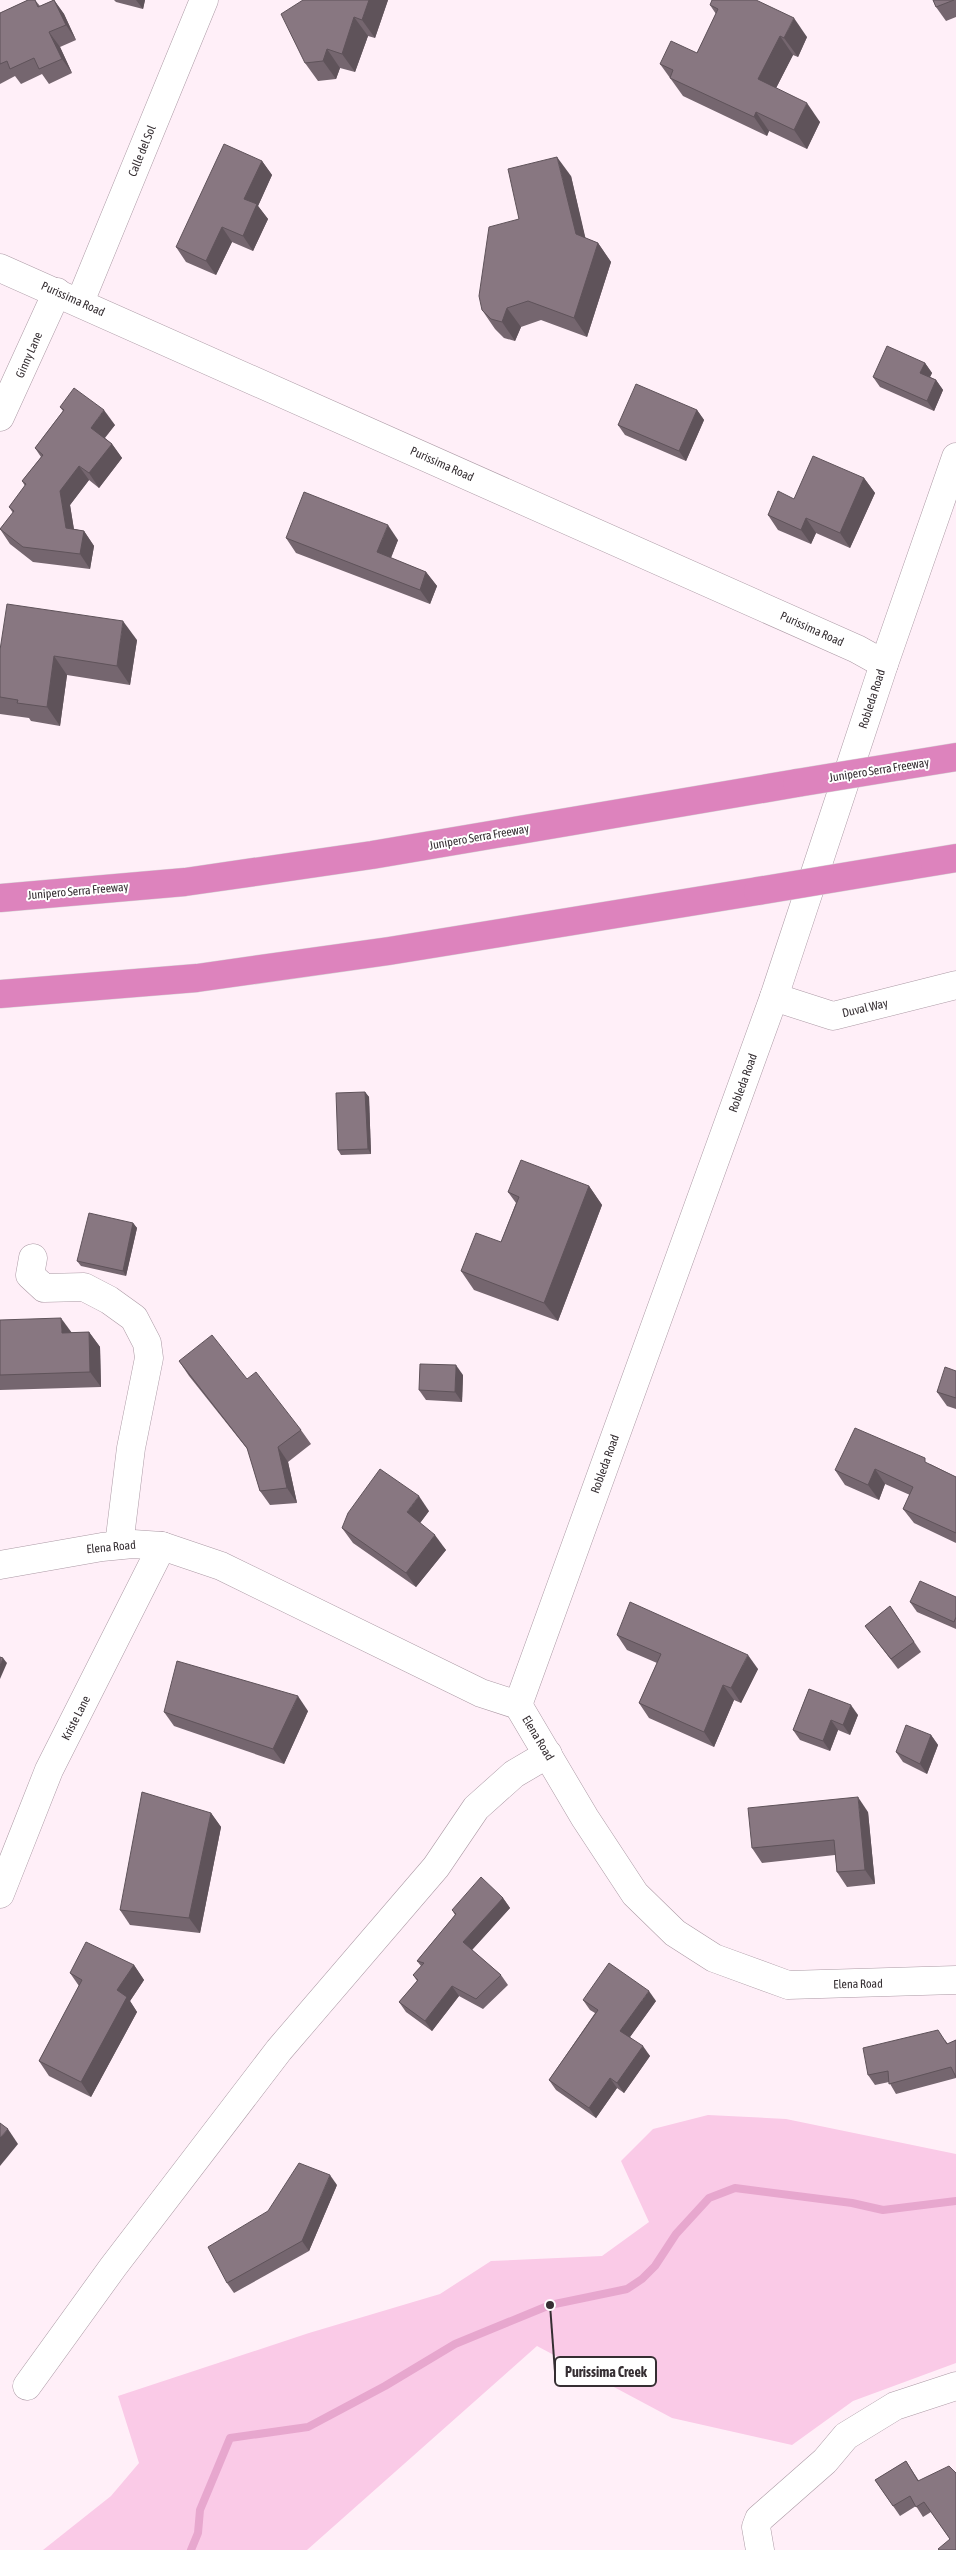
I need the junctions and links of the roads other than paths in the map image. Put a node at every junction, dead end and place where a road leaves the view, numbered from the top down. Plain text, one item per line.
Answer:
1 (204, 0) edge
2 (0, 268) edge
3 (69, 297) junction
4 (0, 417) edge
5 (956, 457) edge
6 (884, 664) junction
7 (956, 757) edge
8 (956, 858) edge
9 (0, 898) edge
10 (956, 985) edge
11 (0, 994) edge
12 (774, 997) junction
13 (32, 1258) dead end
14 (119, 1545) junction
15 (162, 1546) junction
16 (0, 1565) edge
17 (518, 1705) junction
18 (548, 1754) junction
19 (0, 1894) edge
20 (956, 1980) edge
21 (27, 2386) dead end
22 (956, 2386) edge
23 (760, 2550) edge

1 - 3 street, Calle del Sol
2 - 3 street, Purissima Road
3 - 4 street, Ginny Lane
3 - 6 street, Purissima Road
5 - 6 street, Robleda Road
6 - 12 street, Robleda Road
7 - 9 highway, Junipero Serra Freeway, bridge
8 - 11 highway, bridge
10 - 12 street, Duval Way
12 - 17 street, Robleda Road
13 - 14 street
14 - 15 street, Elena Road
14 - 16 street, Elena Road
15 - 17 street, Elena Road
15 - 19 street, Kriste Lane
17 - 18 street, Elena Road
18 - 20 street, Elena Road
18 - 21 street
22 - 23 street

